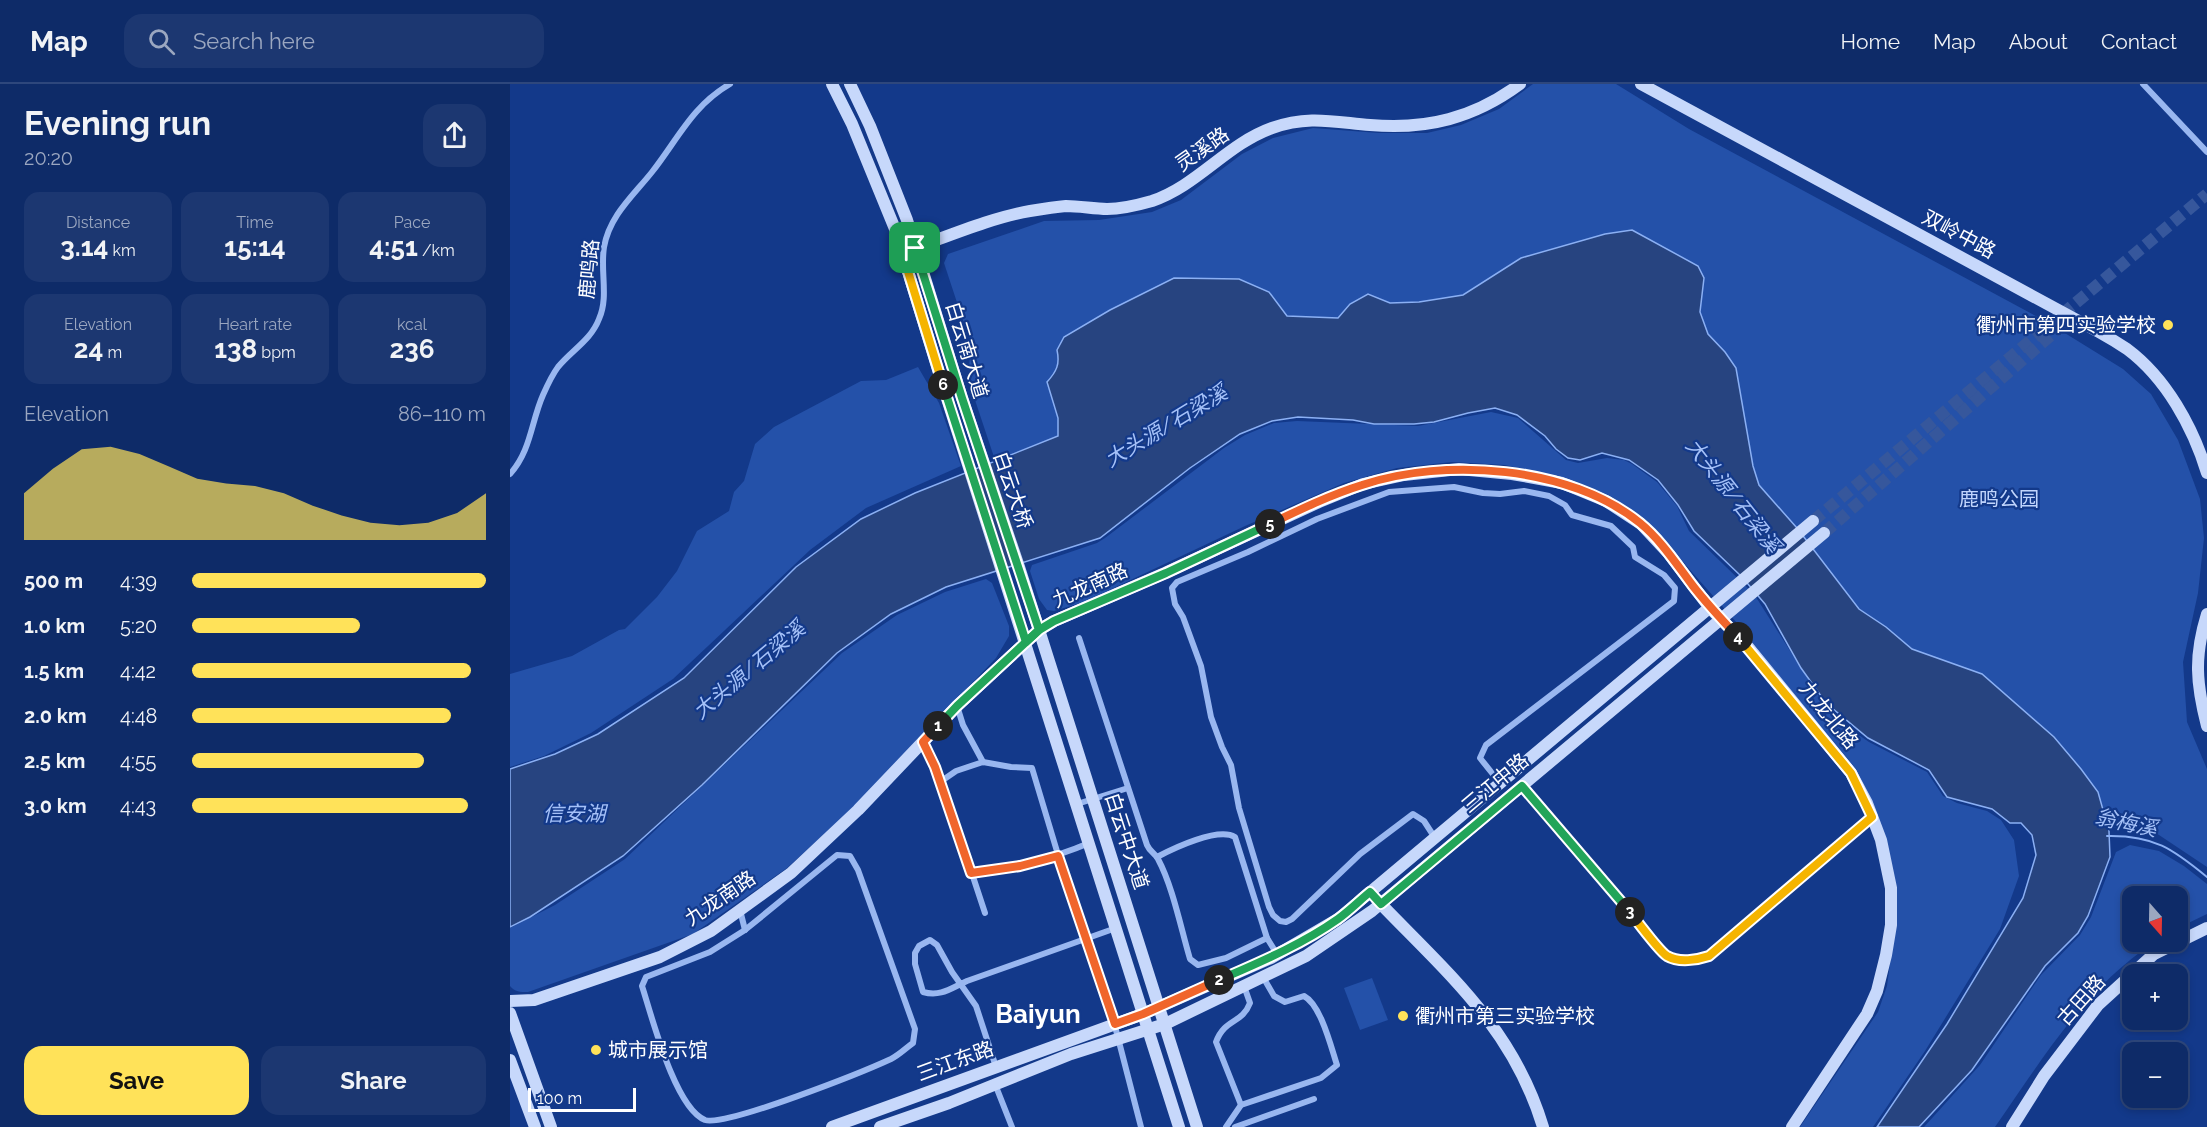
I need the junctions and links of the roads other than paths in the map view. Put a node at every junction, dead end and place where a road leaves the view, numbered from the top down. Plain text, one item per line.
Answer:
1 (730, 84) edge
2 (832, 84) edge
3 (850, 84) edge
4 (1520, 84) edge
5 (1641, 84) edge
6 (2143, 84) edge
7 (2207, 152) edge
8 (915, 248) junction
9 (902, 252) junction
10 (971, 425) joint
11 (958, 429) joint
12 (2207, 473) edge
13 (510, 474) edge
14 (1813, 521) tunnel mouth
15 (1824, 533) tunnel mouth
16 (1242, 538) junction
17 (1248, 552) junction
18 (1019, 567) joint
19 (1004, 572) joint
20 (1710, 608) junction
21 (2207, 614) edge
22 (1721, 619) junction
23 (1039, 630) junction
24 (1079, 638) dead end
25 (1026, 642) junction
26 (957, 706) junction
27 (2207, 726) edge
28 (923, 742) junction
29 (983, 762) junction
30 (940, 782) junction
31 (1500, 783) junction
32 (1522, 786) junction
33 (1128, 788) junction
34 (1093, 799) junction
35 (1077, 804) junction
36 (1872, 817) junction
37 (1435, 838) junction
38 (1089, 843) junction
39 (1058, 856) junction
40 (1157, 857) junction
41 (971, 873) junction
42 (1370, 892) junction
43 (1381, 904) junction
44 (740, 910) junction
45 (985, 913) dead end
46 (1116, 928) junction
47 (2207, 928) edge
48 (745, 930) junction
49 (1267, 938) junction
50 (1086, 939) junction
51 (1277, 955) junction
52 (1263, 977) junction
53 (961, 983) junction
54 (1244, 986) junction
55 (510, 1001) edge
56 (1159, 1007) junction
57 (510, 1013) edge
58 (1143, 1014) junction
59 (1115, 1024) junction
60 (1165, 1024) junction
61 (1148, 1030) junction
62 (1119, 1039) junction
63 (510, 1060) edge
64 (996, 1067) junction
65 (995, 1084) junction
66 (1314, 1099) dead end
67 (1241, 1105) junction
68 (535, 1127) edge
69 (551, 1127) edge
70 (832, 1127) edge
71 (880, 1127) edge
72 (1012, 1127) edge
73 (1141, 1127) edge
74 (1179, 1127) edge
75 (1197, 1127) edge
76 (1226, 1127) edge
77 (1235, 1127) edge
78 (1543, 1127) edge
79 (1792, 1127) edge
80 (2012, 1127) edge

1 - 13 street, 鹿鸣路
2 - 9 main road, 白云南大道
3 - 8 main road, 白云南大道
4 - 8 main road, 灵溪路
5 - 12 main road, 双岭中路
6 - 7 street
8 - 9 main road, 灵溪路
8 - 10 main road, 白云南大道
9 - 11 main road, 白云南大道
10 - 18 main road, 白云大桥
11 - 19 main road, 白云大桥
14 - 20 main road, 三江中路
15 - 22 main road, 三江中路
16 - 17 street
16 - 20 main road, 九龙南路
16 - 23 main road, 九龙南路
17 - 31 street
17 - 37 street
18 - 23 main road, 白云中大道
19 - 25 main road, 白云中大道
20 - 22 main road, 九龙北路
20 - 31 main road, 三江中路
21 - 27 main road
22 - 32 main road, 三江中路
22 - 36 main road, 九龙北路
23 - 25 main road, 九龙南路
23 - 34 main road, 白云中大道
24 - 33 street
25 - 26 main road, 九龙南路
25 - 35 main road, 白云中大道
26 - 28 main road, 九龙南路
26 - 29 street
28 - 30 street
28 - 44 main road, 九龙南路
29 - 30 street
29 - 39 street
30 - 41 street
31 - 37 main road, 三江中路
32 - 36 street
32 - 43 main road, 三江中路
33 - 34 street
33 - 40 street
34 - 35 street
34 - 56 main road, 白云中大道
35 - 38 main road, 白云中大道
36 - 79 main road, 九龙北路
37 - 42 main road, 三江中路
38 - 39 street
38 - 46 main road, 白云中大道
39 - 41 street
39 - 50 street
40 - 49 street
40 - 49 street
41 - 45 street
42 - 43 main road
42 - 51 main road, 三江中路
43 - 52 main road, 三江中路
43 - 78 main road
44 - 48 street
44 - 55 main road, 九龙南路
46 - 50 street
46 - 58 main road, 白云中大道
47 - 80 main road, 古田路
48 - 48 street
49 - 51 street
50 - 53 street
50 - 59 street
51 - 56 main road, 三江中路
52 - 54 main road, 三江中路
52 - 67 street
53 - 53 street
53 - 64 street
54 - 60 main road, 三江中路
54 - 67 street
56 - 58 main road, 三江东路
56 - 60 main road, 白云中大道
57 - 69 main road
58 - 59 main road, 三江东路
58 - 61 main road, 白云中大道
59 - 62 street
59 - 64 main road, 三江东路
60 - 61 main road, 三江东路
60 - 75 main road, 白云中大道
61 - 62 main road, 三江东路
61 - 74 main road, 白云中大道
62 - 65 main road, 三江东路
62 - 73 street
63 - 68 main road
64 - 70 main road, 三江东路
65 - 71 main road, 三江东路
65 - 72 street
66 - 77 street
67 - 76 street

